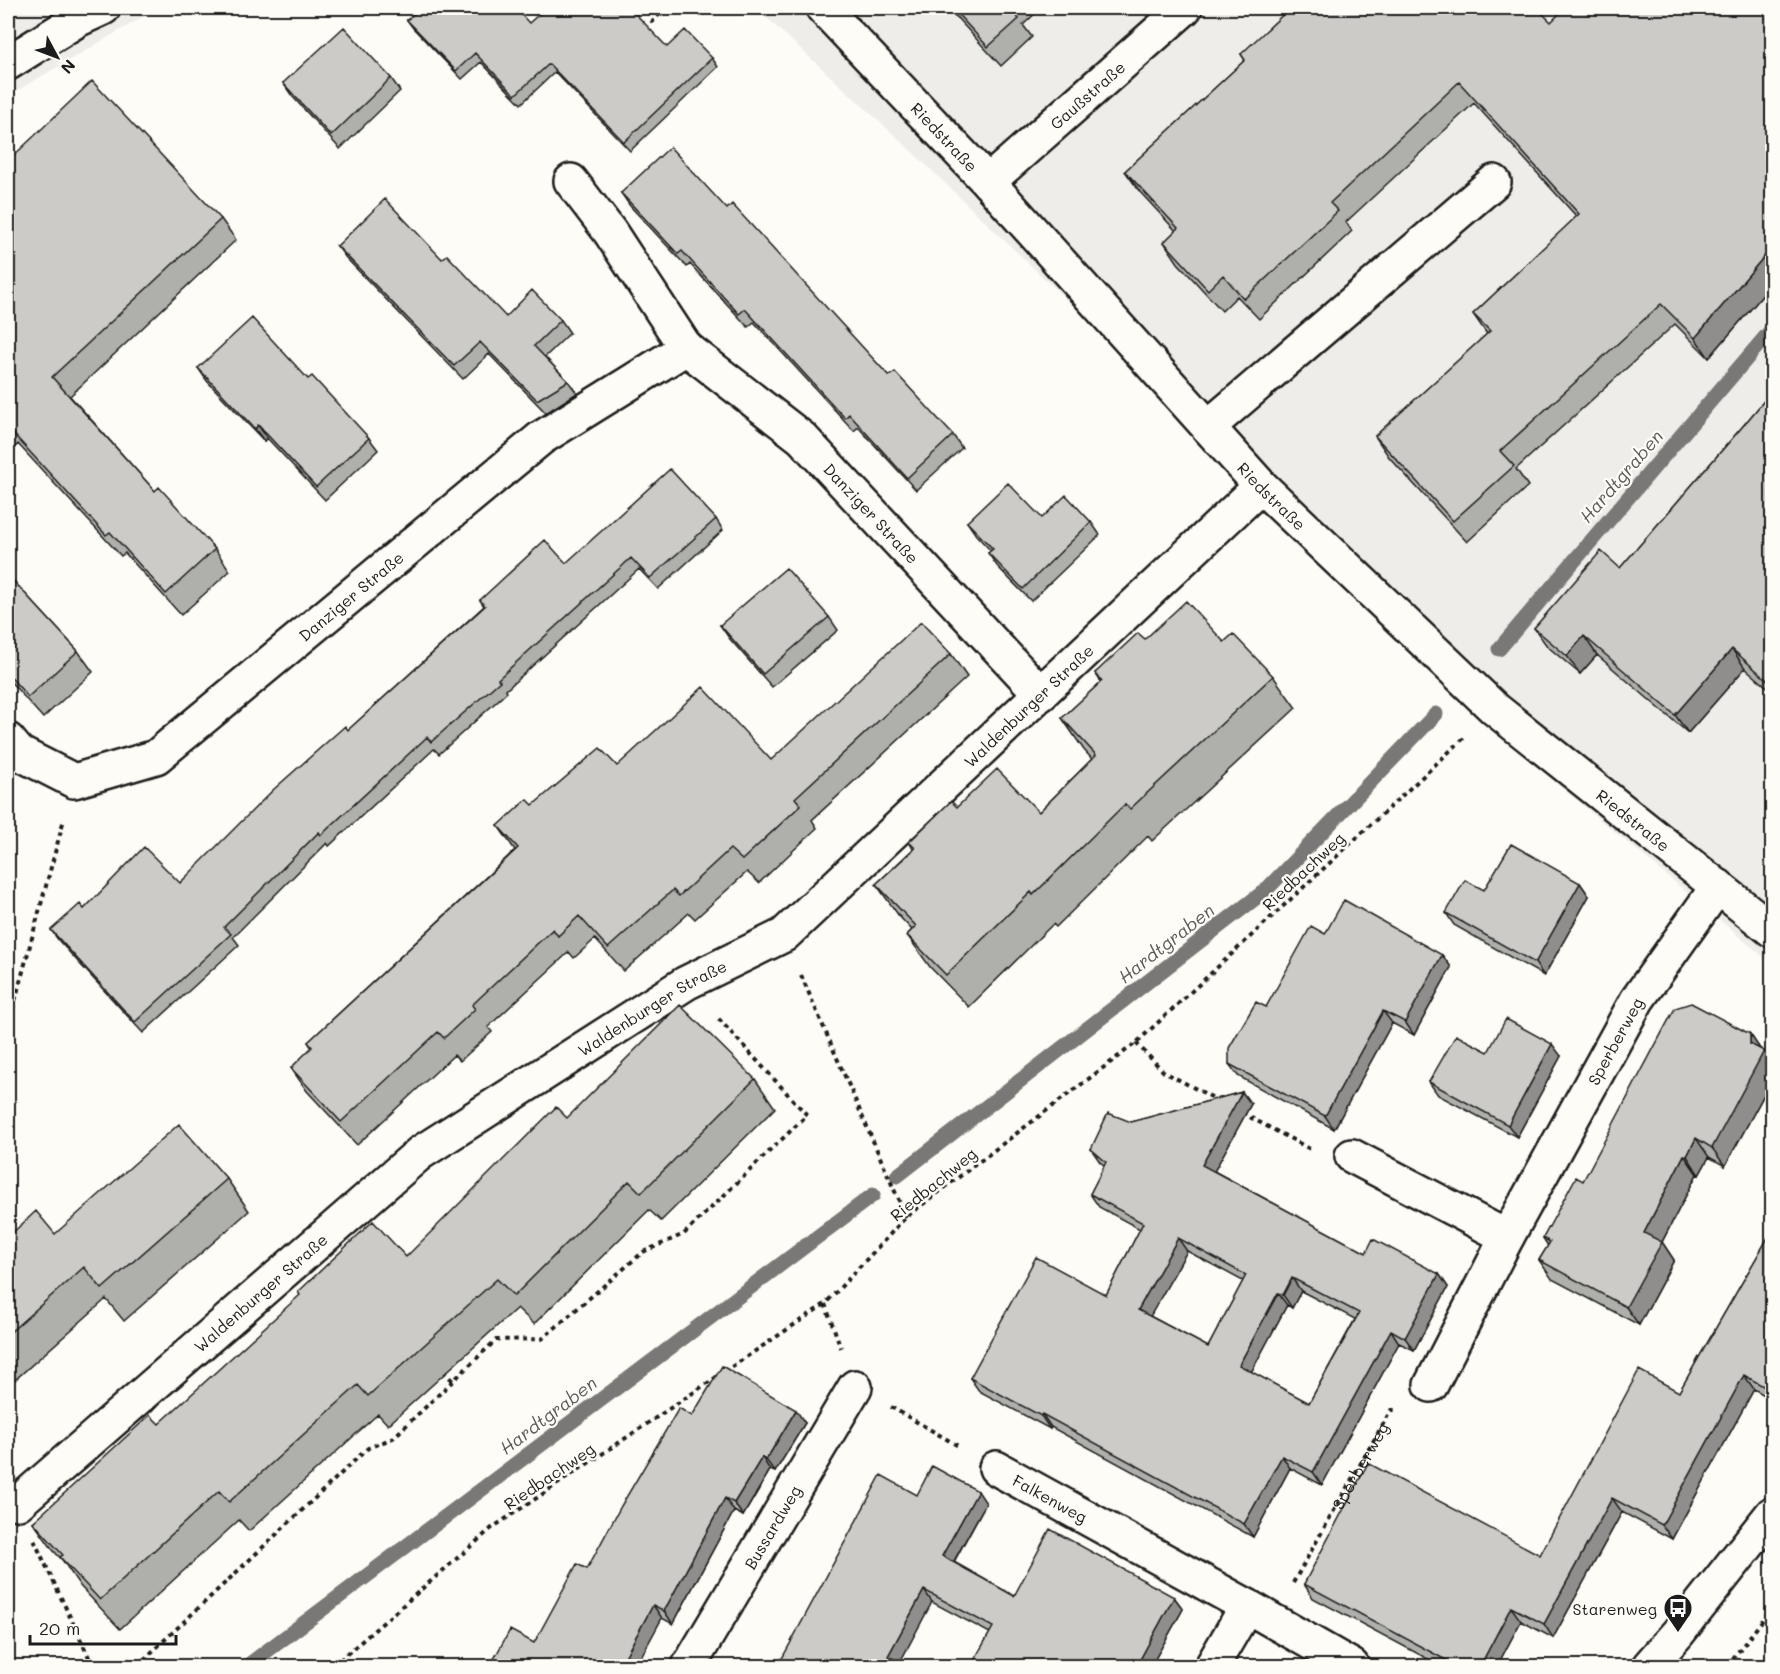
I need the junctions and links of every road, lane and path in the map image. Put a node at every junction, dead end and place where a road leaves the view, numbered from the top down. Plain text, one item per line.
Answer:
1 (103, 8) edge
2 (665, 8) edge
3 (823, 8) edge
4 (1185, 8) edge
5 (642, 33) edge
6 (8, 63) edge
7 (571, 181) dead end
8 (988, 182) junction
9 (1494, 182) dead end
10 (686, 348) junction
11 (1208, 427) junction
12 (1261, 486) junction
13 (1041, 694) junction
14 (1495, 709) junction
15 (8, 740) edge
16 (74, 781) junction
17 (1718, 886) junction
18 (1773, 930) edge
19 (784, 935) junction
20 (686, 983) junction
21 (8, 1027) edge
22 (1136, 1043) junction
23 (1227, 1105) edge
24 (1237, 1111) edge
25 (1352, 1156) joint
26 (906, 1218) junction
27 (1508, 1237) junction
28 (437, 1364) edge
29 (453, 1381) junction
30 (1431, 1385) joint
31 (855, 1387) joint
32 (996, 1468) joint
33 (18, 1503) joint
34 (1773, 1514) edge
35 (1773, 1608) edge
36 (1260, 1613) junction
37 (93, 1666) edge
38 (136, 1666) edge
39 (333, 1666) edge
40 (689, 1666) edge
41 (1212, 1666) edge
42 (1352, 1666) edge
43 (1649, 1666) edge
44 (1727, 1666) edge

1 - 6 street
2 - 5 path
3 - 8 street, Riedstraße
4 - 8 street, Gaußstraße
7 - 10 street, Danziger Straße
8 - 11 street, Riedstraße
9 - 11 street
10 - 13 street, Danziger Straße
10 - 16 street, Danziger Straße
11 - 12 street, Riedstraße
12 - 13 street, Waldenburger Straße
12 - 14 street, Riedstraße
13 - 19 street, Waldenburger Straße
14 - 17 street, Riedstraße
14 - 22 path, Riedbachweg
15 - 16 street
16 - 21 path
17 - 18 street, Riedstraße
17 - 27 street, Sperberweg
19 - 20 street, Waldenburger Straße
19 - 26 path
20 - 29 path
20 - 33 street, Waldenburger Straße
22 - 23 path
22 - 26 path, Riedbachweg
24 - 25 path
25 - 27 street
26 - 39 path, Riedbachweg
27 - 30 street, Sperberweg
28 - 29 path
29 - 38 path
30 - 36 path, Sperberweg
31 - 32 path, Falkenweg
31 - 40 street, Bussardweg
32 - 36 street, Falkenweg
33 - 37 path
34 - 43 street
35 - 44 path
36 - 41 street
36 - 42 street, Falkenweg

